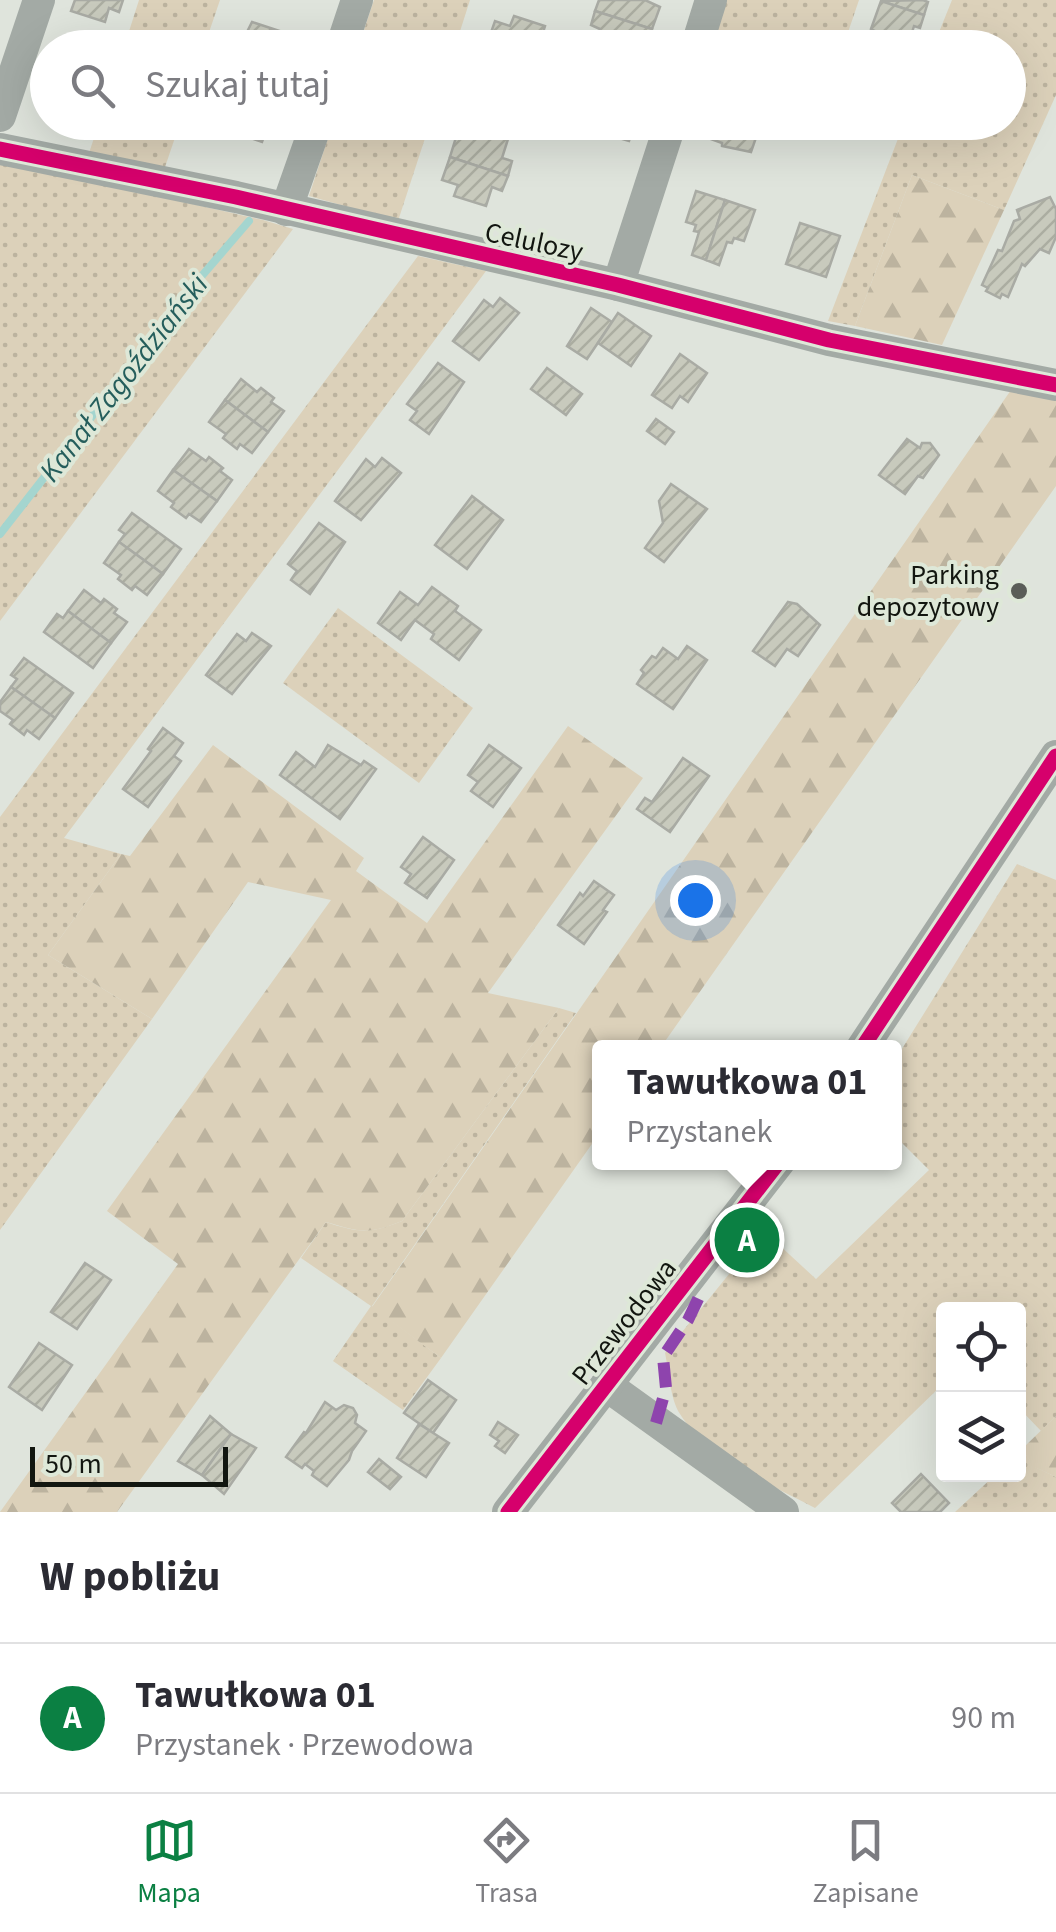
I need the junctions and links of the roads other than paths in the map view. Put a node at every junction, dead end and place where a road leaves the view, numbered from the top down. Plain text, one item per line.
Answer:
1 (39, 0) edge
2 (357, 0) edge
3 (712, 0) edge
4 (347, 30) edge
5 (702, 30) edge
6 (0, 116) edge
7 (308, 140) edge
8 (665, 140) edge
9 (0, 149) edge
10 (276, 208) junction
11 (618, 285) junction
12 (1056, 385) edge
13 (1056, 756) edge
14 (867, 1040) edge
15 (773, 1170) edge
16 (606, 1385) junction
17 (508, 1512) edge
18 (783, 1512) edge

1 - 6 street
2 - 4 street
3 - 5 street
7 - 10 street
8 - 11 street
9 - 10 street, Celulozy
10 - 11 street, Celulozy
11 - 12 street, Celulozy
13 - 14 street
15 - 16 street, Przewodowa
16 - 17 street, Przewodowa
16 - 18 street

